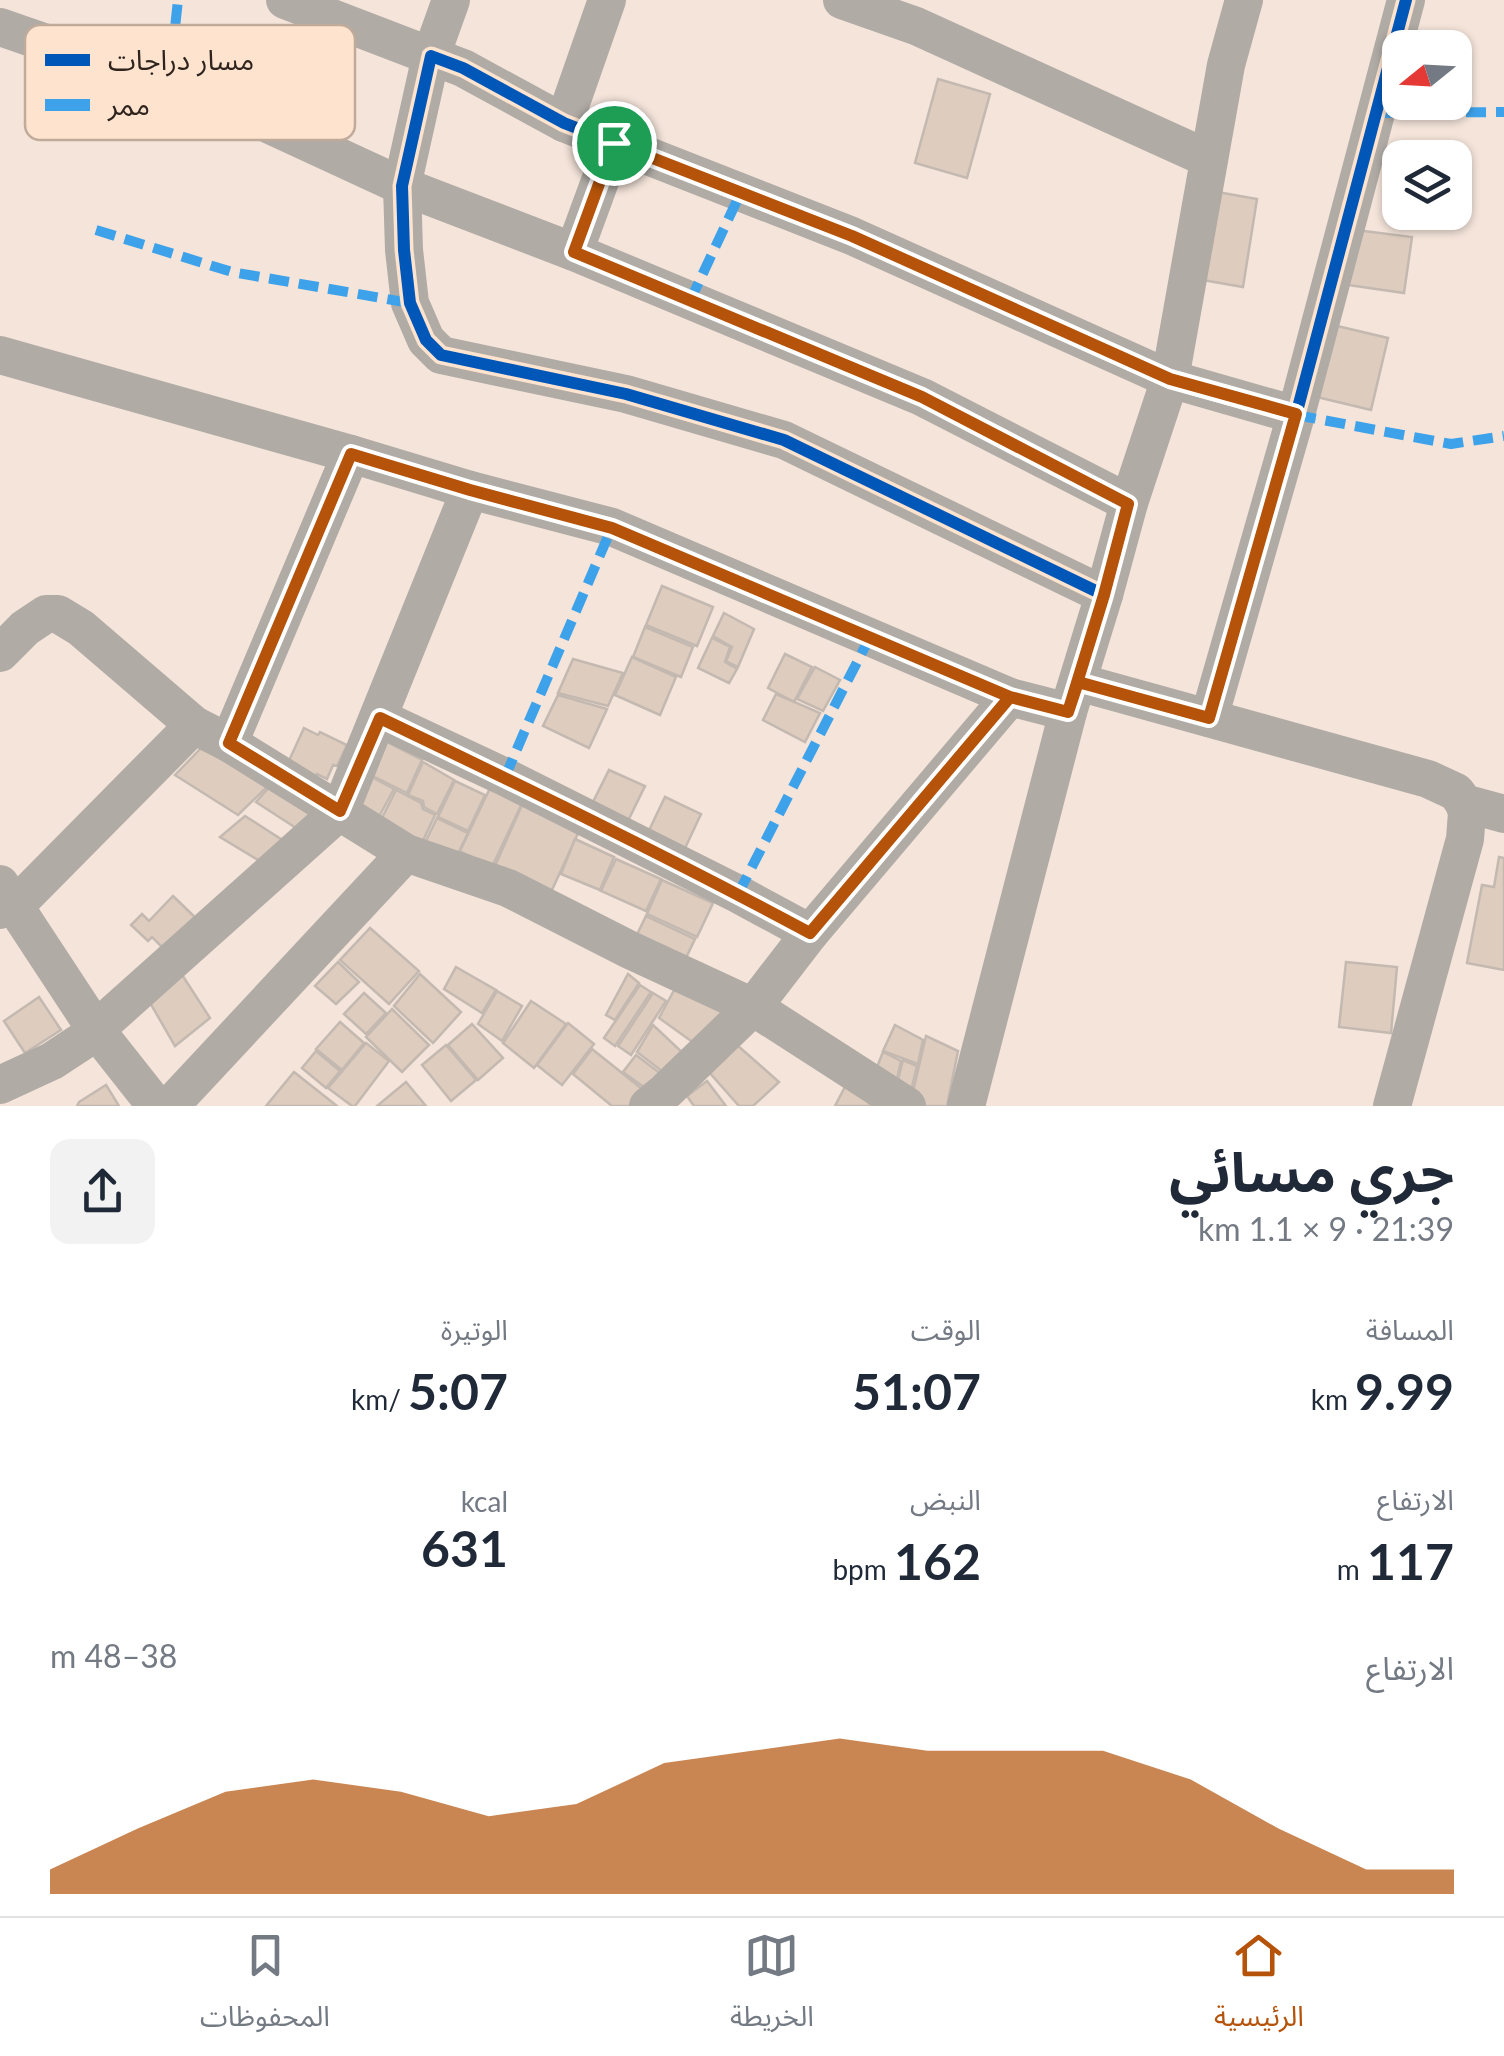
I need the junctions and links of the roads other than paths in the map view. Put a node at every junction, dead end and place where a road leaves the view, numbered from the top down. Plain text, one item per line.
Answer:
1 (284, 0) edge
2 (451, 0) edge
3 (607, 0) edge
4 (842, 0) edge
5 (1242, 0) edge
6 (1406, 0) edge
7 (350, 25) edge
8 (0, 27) edge
9 (355, 27) edge
10 (25, 36) edge
11 (432, 56) junction
12 (564, 122) junction
13 (302, 140) edge
14 (614, 143) junction
15 (1209, 159) junction
16 (402, 186) junction
17 (574, 252) junction
18 (0, 355) edge
19 (1170, 379) junction
20 (1296, 414) junction
21 (351, 454) junction
22 (470, 490) junction
23 (1128, 504) junction
24 (1104, 595) junction
25 (0, 653) edge
26 (1010, 697) junction
27 (1073, 697) junction
28 (380, 718) junction
29 (1209, 718) junction
30 (194, 725) junction
31 (229, 743) junction
32 (1464, 803) junction
33 (340, 811) junction
34 (1504, 814) edge
35 (406, 853) junction
36 (5, 900) edge
37 (810, 933) junction
38 (753, 1007) junction
39 (96, 1030) junction
40 (0, 1085) edge
41 (156, 1106) edge
42 (170, 1106) edge
43 (648, 1106) edge
44 (907, 1106) edge
45 (966, 1106) edge
46 (1392, 1106) edge

1 - 7 street
2 - 11 street
3 - 12 street
4 - 15 street
5 - 15 street
6 - 20 street
8 - 10 street
9 - 11 street
11 - 12 street
11 - 16 street
12 - 14 street
13 - 16 street
14 - 17 street
14 - 19 street
15 - 19 street
16 - 17 street
16 - 24 street
17 - 23 street
18 - 21 street
19 - 20 street
19 - 23 street
20 - 29 street
21 - 22 street
21 - 31 street
22 - 26 street
22 - 28 street
23 - 24 street
24 - 27 street
25 - 30 street
26 - 27 street
26 - 37 street
27 - 29 street
27 - 45 street
28 - 33 street
28 - 37 street
29 - 32 street
30 - 31 street
30 - 36 street
31 - 33 street
32 - 34 street
32 - 46 street
33 - 35 street
33 - 39 street
35 - 38 street
35 - 42 street
36 - 39 street
37 - 38 street
38 - 43 street
38 - 44 street
39 - 40 street
39 - 41 street

